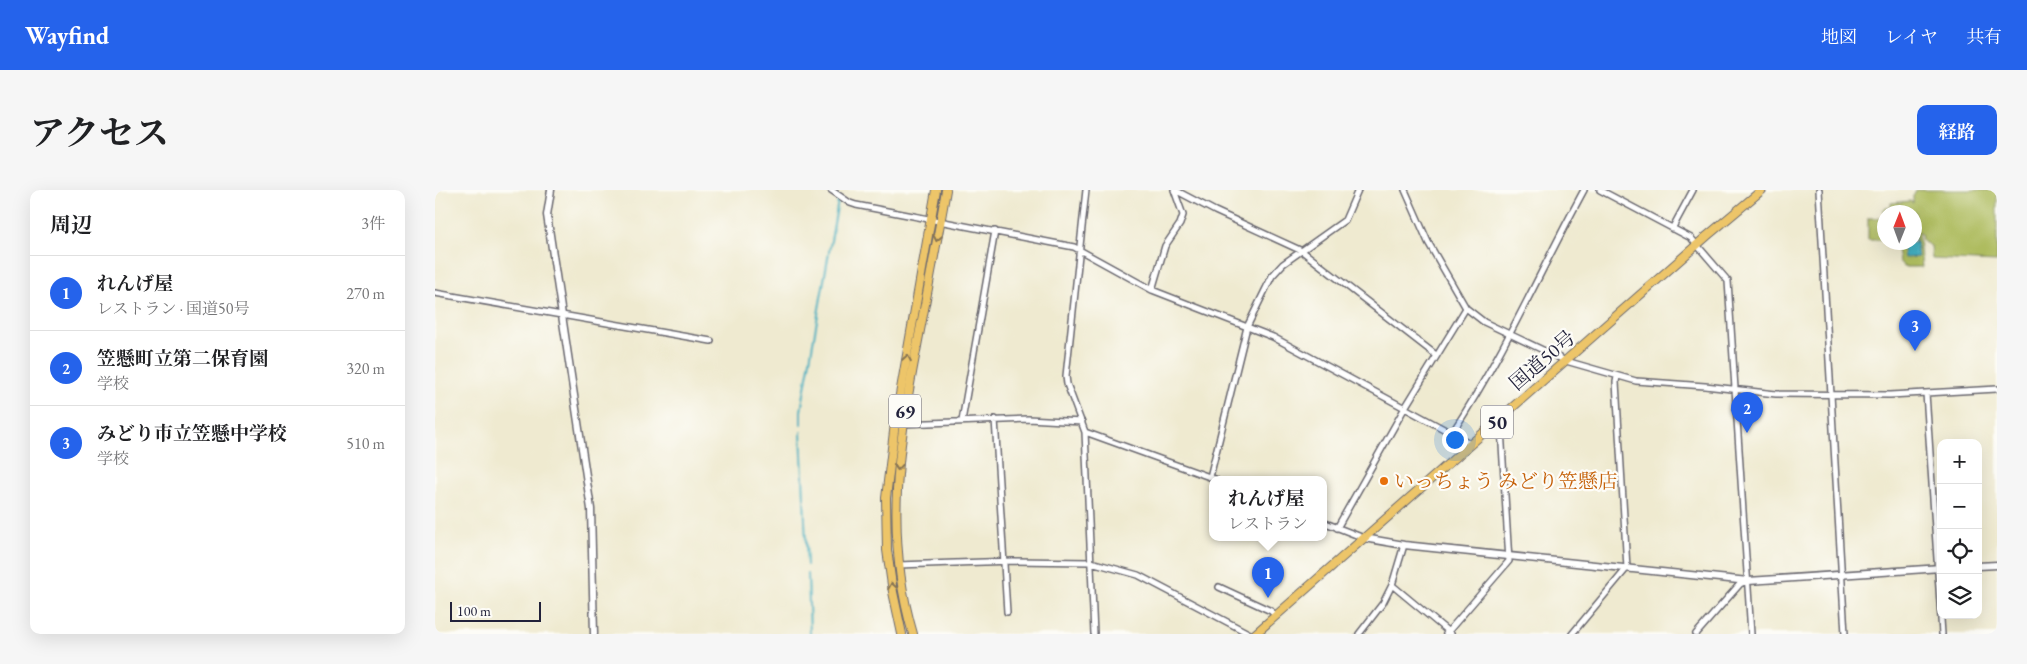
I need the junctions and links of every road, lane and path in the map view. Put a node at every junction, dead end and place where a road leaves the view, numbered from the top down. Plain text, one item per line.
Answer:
1 (551, 190) edge
2 (831, 190) edge
3 (936, 190) edge
4 (945, 190) edge
5 (1086, 190) edge
6 (1174, 190) edge
7 (1358, 190) edge
8 (1405, 190) edge
9 (1584, 190) edge
10 (1600, 190) edge
11 (1693, 190) edge
12 (1755, 190) edge
13 (1762, 190) edge
14 (1819, 190) edge
15 (1738, 209) junction
16 (931, 219) junction
17 (941, 220) junction
18 (1672, 229) junction
19 (995, 231) junction
20 (1697, 244) junction
21 (1079, 249) junction
22 (1302, 251) junction
23 (1152, 290) junction
24 (435, 293) edge
25 (1466, 308) junction
26 (561, 316) junction
27 (1247, 327) junction
28 (1510, 335) junction
29 (711, 341) dead end
30 (1436, 355) junction
31 (1566, 361) junction
32 (1617, 376) junction
33 (1735, 389) junction
34 (1997, 390) edge
35 (1926, 393) junction
36 (1831, 395) junction
37 (1405, 408) junction
38 (995, 420) junction
39 (1498, 420) junction
40 (962, 421) junction
41 (1082, 422) junction
42 (903, 424) junction
43 (1085, 432) junction
44 (1451, 433) junction
45 (1470, 445) junction
46 (1212, 476) edge
47 (1209, 477) edge
48 (1327, 524) edge
49 (1337, 528) junction
50 (1364, 538) junction
51 (1937, 542) edge
52 (1404, 545) junction
53 (1509, 556) junction
54 (1003, 561) junction
55 (1091, 562) junction
56 (898, 565) junction
57 (1997, 565) edge
58 (1982, 566) edge
59 (1627, 568) junction
60 (1937, 569) edge
61 (1939, 574) edge
62 (1841, 575) junction
63 (1748, 581) junction
64 (1392, 585) junction
65 (1219, 587) dead end
66 (1007, 612) dead end
67 (1277, 616) junction
68 (1260, 633) edge
69 (1448, 633) edge
70 (593, 634) edge
71 (902, 634) edge
72 (913, 634) edge
73 (1094, 634) edge
74 (1251, 634) edge
75 (1359, 634) edge
76 (1572, 634) edge
77 (1697, 634) edge
78 (1751, 634) edge
79 (1845, 634) edge
80 (1942, 634) edge

1 - 26 street
2 - 16 street
3 - 16 main road, 69
4 - 17 main road, 69
5 - 21 street
6 - 22 street
6 - 23 street
7 - 22 street
8 - 25 street
9 - 28 street
10 - 18 street
11 - 18 street
12 - 15 main road, 50
13 - 15 main road, 50
14 - 36 street
15 - 20 main road, 国道50号 / 50
16 - 17 street
71 -> 16 main road, 69
17 - 19 street
17 -> 42 main road, 69
18 - 20 street
19 - 21 street
19 - 40 street
20 - 31 main road, 国道50号 / 50
20 - 33 street
21 - 23 street
21 - 41 street
22 - 27 street
22 - 30 street
23 - 27 street
24 - 26 street
25 - 28 street
25 - 30 street
26 - 29 street
26 - 70 street
27 - 37 street
27 - 46 street
28 - 31 street
28 - 44 street
30 - 37 street
31 - 32 street
31 - 39 main road, 国道50号 / 50
32 - 33 street
32 - 59 street
33 - 36 street
33 - 63 street
34 - 35 street
35 - 36 street
35 - 51 street
36 - 62 street
37 - 44 street
37 - 49 street
38 - 40 street
38 - 41 street
38 - 54 street
39 - 45 main road, 国道50号 / 50
39 - 53 street
40 - 42 street
41 - 43 street
42 -> 56 main road, 69
43 - 47 street
43 - 55 street
44 - 45 street
45 - 50 main road, 国道50号 / 50
48 - 49 street
49 - 50 street
50 - 52 street
50 - 67 main road, 国道50号 / 50
52 - 53 street
52 - 64 street
53 - 59 street
53 - 69 street
54 - 55 street
54 - 56 street
54 - 66 street
55 - 73 street
55 - 74 street
56 - 72 main road, 69
57 - 58 street
59 - 63 street
59 - 76 street
60 - 62 street
61 - 80 street
62 - 63 street
62 - 79 street
63 - 77 street
63 - 78 street
64 - 69 street
64 - 75 street
65 - 67 street
67 - 68 main road, 国道50号 / 50

